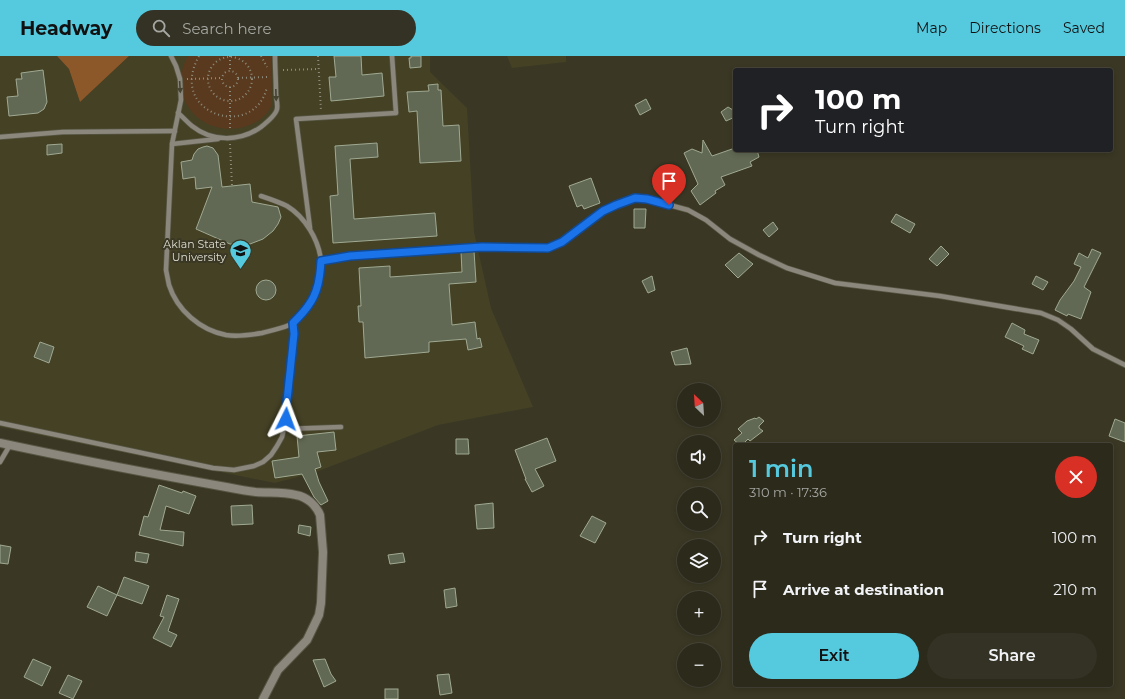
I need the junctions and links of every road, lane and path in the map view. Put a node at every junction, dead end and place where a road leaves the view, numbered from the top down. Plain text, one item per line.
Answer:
1 (171, 56) edge
2 (176, 56) edge
3 (199, 56) edge
4 (230, 56) edge
5 (261, 56) edge
6 (275, 56) edge
7 (318, 56) edge
8 (392, 56) edge
9 (174, 61) junction
10 (318, 69) junction
11 (276, 70) junction
12 (230, 71) junction
13 (252, 77) junction
14 (269, 77) junction
15 (276, 77) junction
16 (207, 78) junction
17 (222, 78) junction
18 (238, 78) junction
19 (180, 79) junction
20 (191, 79) junction
21 (230, 87) junction
22 (230, 101) junction
23 (178, 113) junction
24 (230, 117) junction
25 (321, 118) junction
26 (175, 131) junction
27 (0, 137) edge
28 (230, 138) junction
29 (172, 144) junction
30 (232, 186) dead end
31 (262, 196) dead end
32 (310, 230) junction
33 (321, 261) junction
34 (293, 323) junction
35 (1125, 365) edge
36 (0, 423) edge
37 (341, 427) dead end
38 (285, 428) junction
39 (0, 443) edge
40 (10, 445) junction
41 (0, 462) edge
42 (263, 699) edge

1 - 9 lane
2 - 9 lane
3 - 20 path
4 - 12 path
4 - 13 path
4 - 16 path
5 - 14 path
6 - 11 lane
7 - 10 path
8 - 25 lane
9 - 19 lane
10 - 11 path
10 - 25 path
11 - 15 lane
12 - 17 path
12 - 18 path
13 - 14 path
13 - 18 path
13 - 22 path
14 - 15 path
14 - 24 path
15 -> 28 lane
16 - 17 path
16 - 20 path
16 - 22 path
17 - 21 path
18 - 21 path
19 - 20 path
19 -> 23 lane
20 - 24 path
21 - 22 path
22 - 24 path
23 - 26 lane
23 - 28 lane
24 - 28 path
25 - 32 lane
26 - 27 lane
26 - 29 lane
28 - 29 lane
28 - 30 path
29 - 34 lane
31 - 32 lane
32 - 33 lane
33 - 34 lane
33 - 35 lane
34 - 38 lane
36 - 38 lane
37 - 38 lane
39 - 40 street
40 - 41 lane
40 - 42 street

